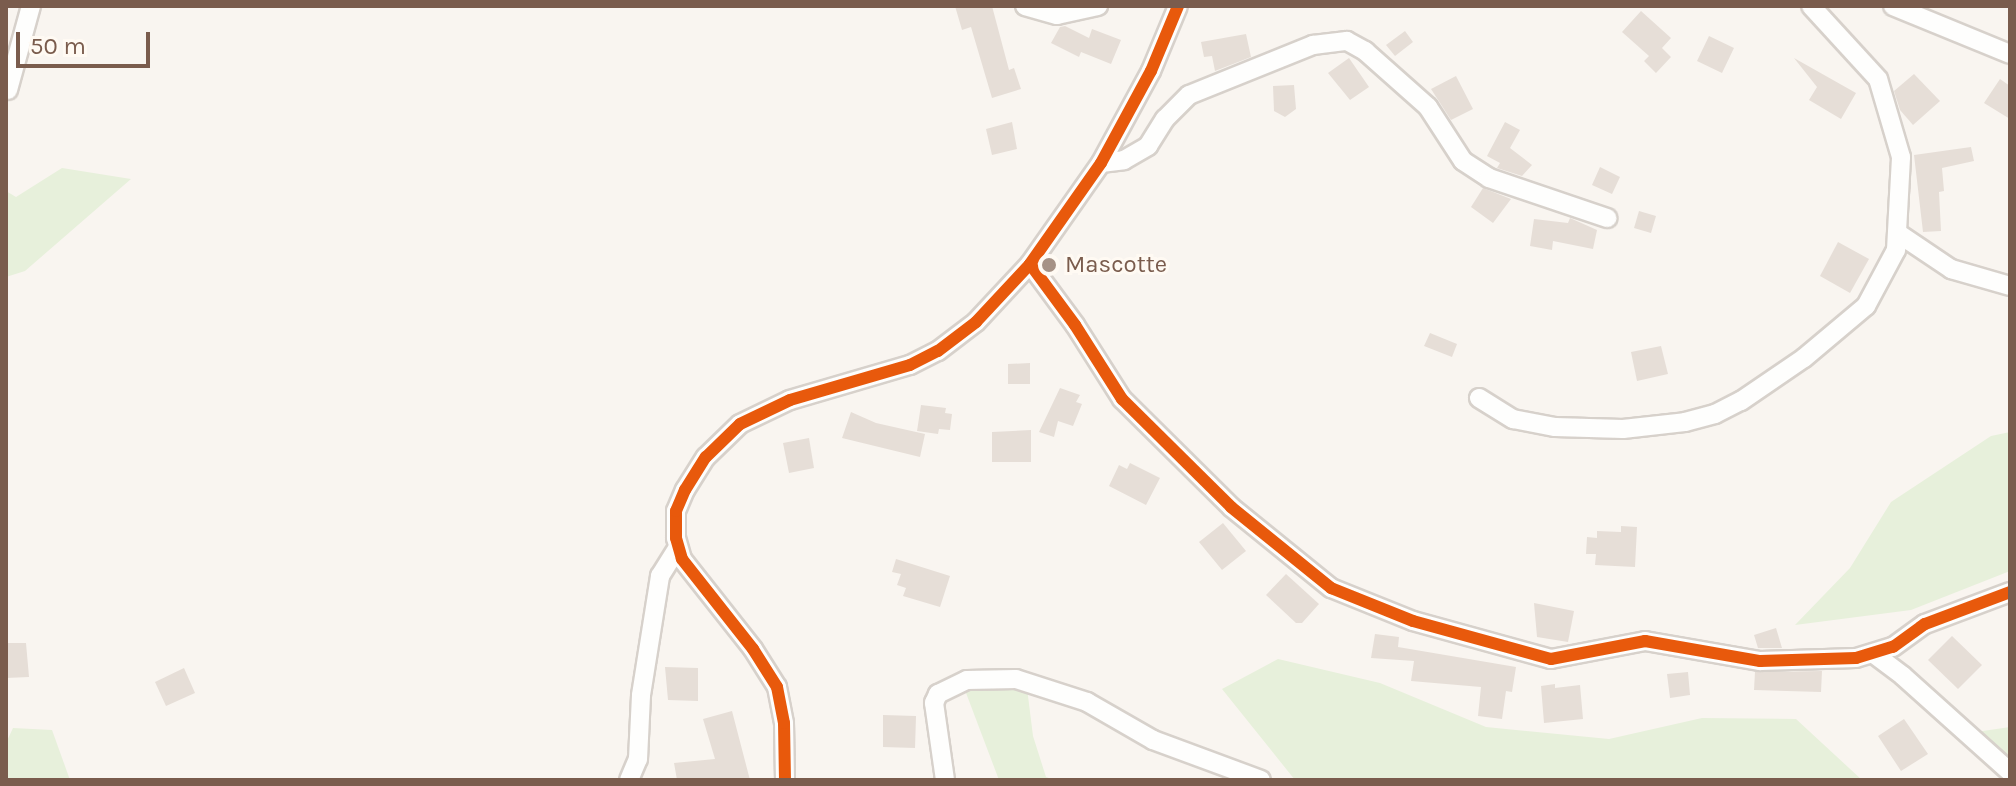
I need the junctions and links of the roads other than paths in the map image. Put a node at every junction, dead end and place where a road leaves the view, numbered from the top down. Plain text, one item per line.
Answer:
1 (31, 6) edge
2 (1025, 6) edge
3 (1098, 6) edge
4 (1178, 6) edge
5 (1811, 6) edge
6 (1893, 6) edge
7 (2010, 54) edge
8 (8, 90) edge
9 (1101, 163) junction
10 (1607, 218) dead end
11 (1899, 234) junction
12 (1030, 264) junction
13 (2010, 286) edge
14 (1479, 398) dead end
15 (678, 547) junction
16 (2010, 592) edge
17 (1874, 654) junction
18 (2010, 772) edge
19 (629, 780) edge
20 (785, 780) edge
21 (945, 780) edge
22 (1261, 780) edge

1 - 8 street
2 - 3 street
4 - 9 street
5 - 11 street
6 - 7 street
9 - 10 street
9 - 12 street
11 - 13 street
11 - 14 street
12 - 15 street
12 - 17 street
15 - 19 street
15 - 20 street
16 - 17 street
17 - 18 street
21 - 22 street

